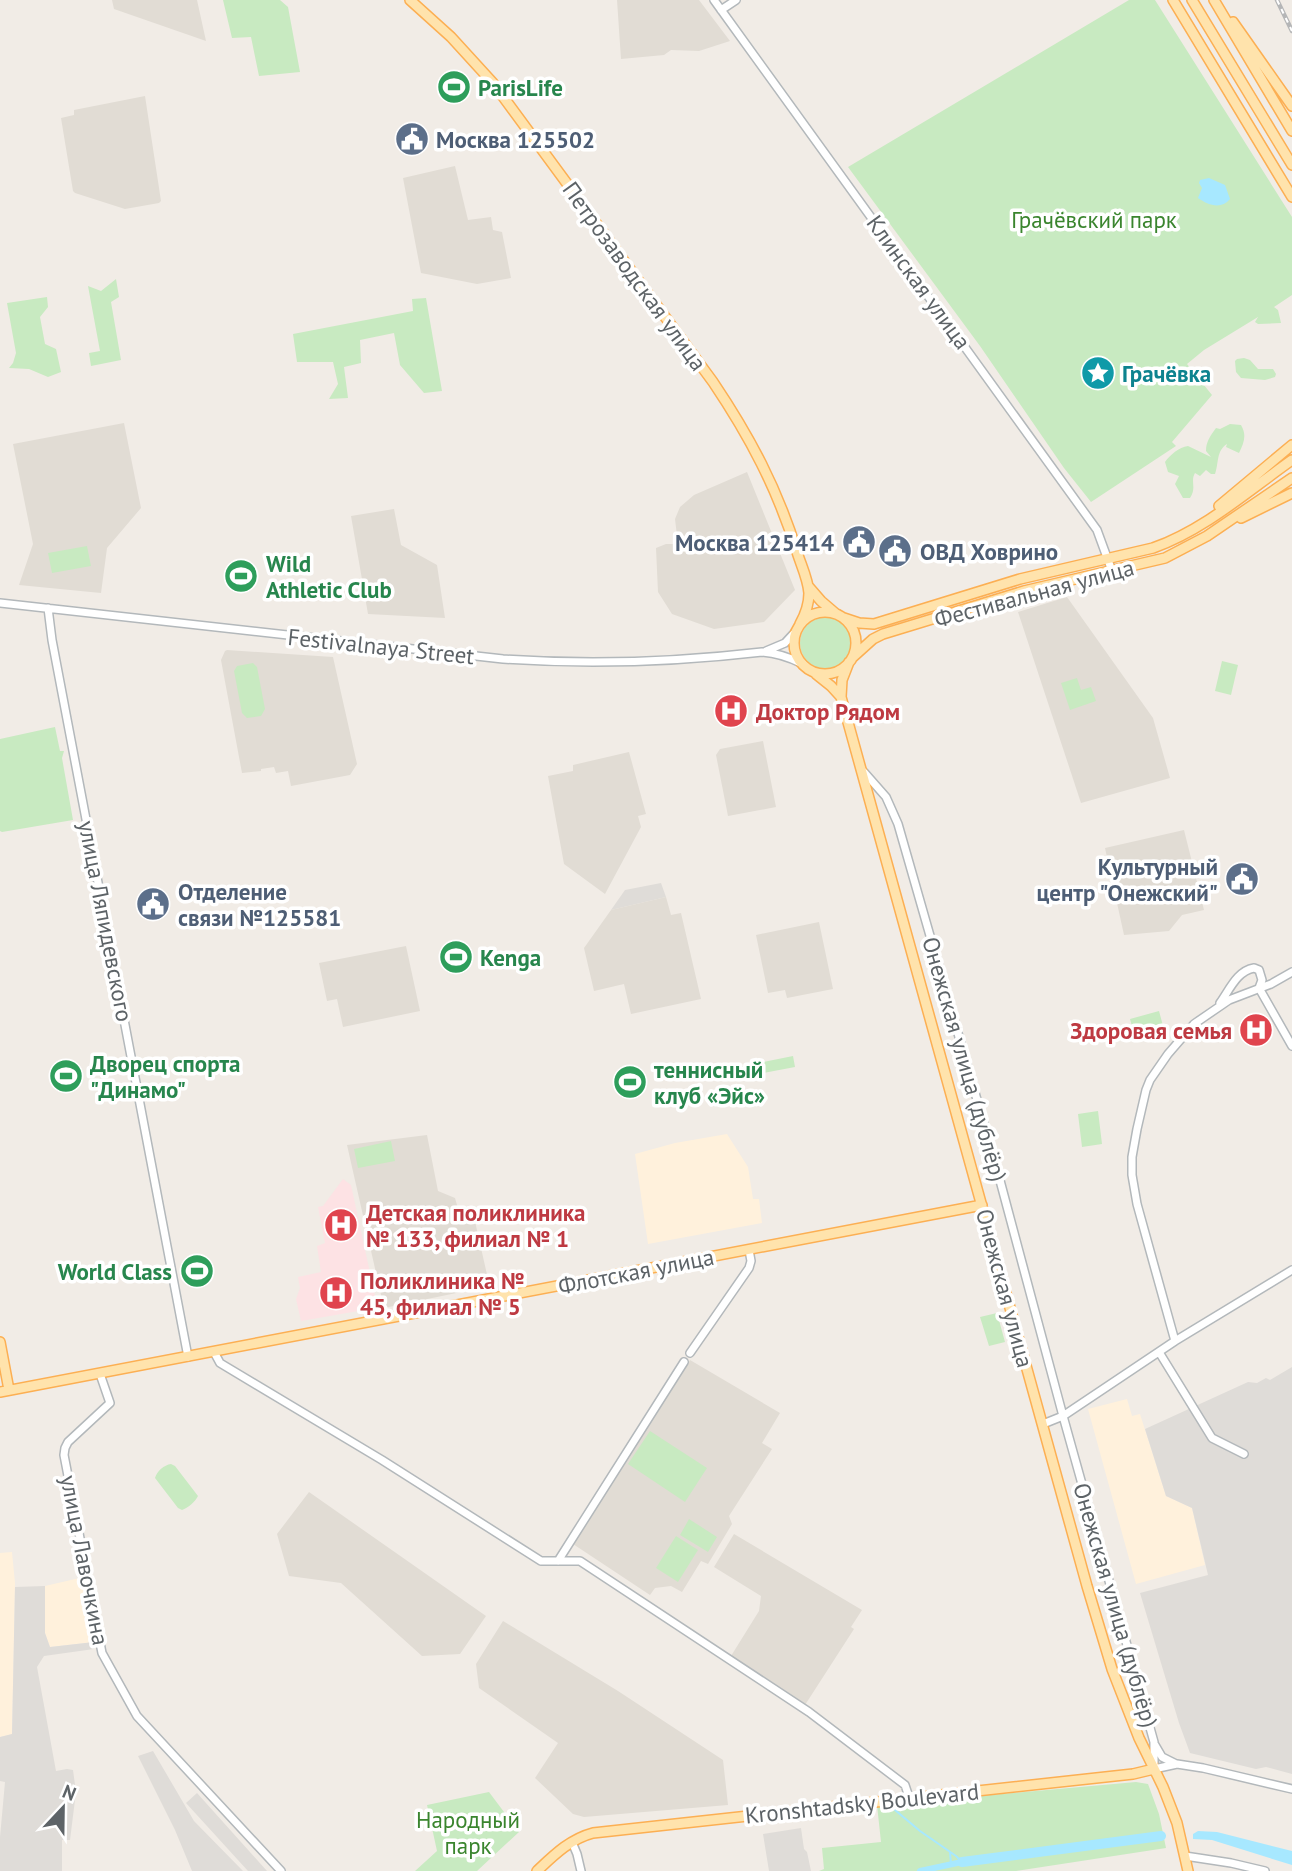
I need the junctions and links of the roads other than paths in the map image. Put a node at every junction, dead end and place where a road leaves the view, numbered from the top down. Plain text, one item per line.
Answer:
1 (410, 0) edge
2 (714, 0) edge
3 (736, 0) edge
4 (1174, 0) edge
5 (1192, 0) edge
6 (1215, 0) edge
7 (721, 10) junction
8 (1292, 106) edge
9 (1292, 131) edge
10 (1292, 165) edge
11 (1292, 197) edge
12 (1292, 445) edge
13 (1292, 460) edge
14 (1292, 478) edge
15 (1288, 495) edge
16 (1217, 530) junction
17 (1185, 534) junction
18 (1107, 558) junction
19 (1112, 571) junction
20 (808, 586) junction
21 (0, 603) edge
22 (48, 608) junction
23 (840, 616) junction
24 (799, 627) junction
25 (762, 652) junction
26 (851, 660) junction
27 (807, 667) junction
28 (841, 697) junction
29 (859, 765) junction
30 (1292, 972) edge
31 (1259, 988) junction
32 (1218, 1007) junction
33 (1292, 1046) edge
34 (982, 1205) junction
35 (749, 1250) junction
36 (1292, 1269) edge
37 (1175, 1340) junction
38 (0, 1342) edge
39 (214, 1352) junction
40 (1159, 1352) junction
41 (690, 1353) dead end
42 (188, 1357) junction
43 (684, 1362) dead end
44 (100, 1374) junction
45 (5, 1391) edge
46 (1063, 1416) junction
47 (1043, 1424) junction
48 (1244, 1454) dead end
49 (558, 1561) junction
50 (1154, 1742) junction
51 (1177, 1765) junction
52 (1154, 1769) junction
53 (1292, 1789) edge
54 (908, 1797) junction
55 (572, 1842) junction
56 (1185, 1856) junction
57 (281, 1871) edge
58 (537, 1871) edge
59 (580, 1871) edge
60 (1188, 1871) edge
61 (1265, 1871) edge

1 - 20 main road, Петрозаводская улица
2 - 7 street, Клинская улица
3 - 7 street
4 - 11 main road
5 - 10 main road
6 - 8 main road
6 - 9 main road
7 - 18 street, Клинская улица
12 - 17 main road
13 - 17 main road
14 - 16 main road
15 - 16 main road
16 - 19 main road, Фестивальная улица
17 - 18 main road, Фестивальная улица
18 - 19 street, Клинская улица
18 - 23 main road, Фестивальная улица
19 - 26 main road, Фестивальная улица
20 - 23 main road, Петрозаводская улица
20 - 24 main road, Петрозаводская улица
21 - 22 street, Festivalnaya Street
22 - 25 street, Festivalnaya Street
22 - 42 street, улица Ляпидевского
23 - 24 main road
23 - 26 main road
24 - 25 street, Festivalnaya Street
24 - 27 main road
25 - 27 street, Festivalnaya Street
26 - 27 main road
26 - 28 main road, Онежская улица
27 - 28 main road
28 - 29 main road, Онежская улица
29 - 34 main road, Онежская улица
29 - 46 street, Онежская улица (дублёр)
30 - 31 street
31 - 32 street
31 - 32 street
31 - 33 street
32 - 37 street
34 - 35 main road, Флотская улица
34 - 47 main road, Онежская улица
35 - 39 main road, Флотская улица
35 - 41 street
36 - 37 street
37 - 40 street
38 - 45 main road
39 - 42 main road, Флотская улица
39 - 49 street
40 - 46 street
40 - 48 street
42 - 44 main road, Флотская улица
43 - 49 street
44 - 45 main road, Флотская улица
44 - 57 street, улица Лавочкина
46 - 47 street
46 - 50 street, Онежская улица (дублёр)
47 - 52 main road, Онежская улица
49 - 54 street
50 - 51 street
50 - 52 street, Онежская улица (дублёр)
51 - 52 street
51 - 53 street
52 - 54 main road, Kronshtadsky Boulevard
52 - 56 main road, Онежская улица
54 - 55 main road, Kronshtadsky Boulevard
55 - 58 main road, Kronshtadsky Boulevard
55 - 59 street
56 - 60 main road, Онежская улица
56 - 61 street

